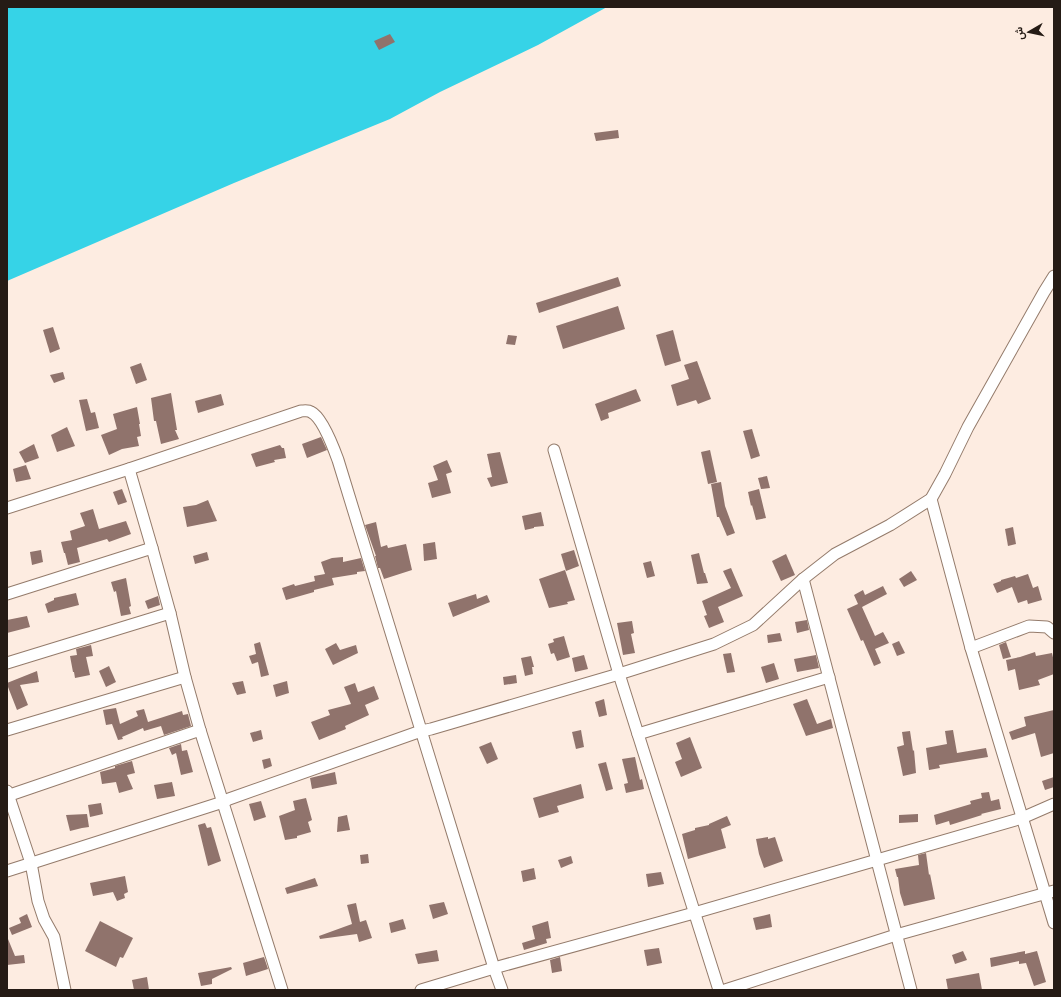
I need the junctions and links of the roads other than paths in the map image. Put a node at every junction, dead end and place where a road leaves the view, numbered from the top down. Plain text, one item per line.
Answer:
1 (1054, 276) edge
2 (554, 450) dead end
3 (129, 469) junction
4 (931, 499) junction
5 (7, 508) edge
6 (152, 548) junction
7 (804, 579) junction
8 (7, 594) edge
9 (170, 613) junction
10 (1054, 633) edge
11 (971, 648) junction
12 (7, 663) edge
13 (619, 674) junction
14 (185, 677) junction
15 (829, 677) junction
16 (7, 730) edge
17 (200, 730) junction
18 (421, 730) junction
19 (638, 734) junction
20 (8, 795) edge
21 (222, 802) junction
22 (1054, 804) edge
23 (1022, 818) junction
24 (877, 860) junction
25 (31, 863) junction
26 (7, 871) edge
27 (1049, 892) edge
28 (694, 913) junction
29 (1054, 923) edge
30 (896, 935) junction
31 (494, 968) junction
32 (65, 990) edge
33 (282, 990) edge
34 (421, 990) edge
35 (502, 990) edge
36 (719, 990) edge
37 (725, 990) edge
38 (911, 990) edge

1 - 4 street
2 - 13 street
3 - 5 street
3 - 6 street
3 - 18 street
4 - 7 street
4 - 11 street
6 - 8 street
6 - 9 street
7 - 13 street
7 - 15 street
9 - 12 street
9 - 14 street
10 - 11 street
11 - 23 street
13 - 18 street
13 - 19 street
14 - 16 street
14 - 17 street
15 - 19 street
15 - 24 street
17 - 20 street
17 - 21 street
18 - 21 street
18 - 31 street
19 - 28 street
20 - 25 street
21 - 25 street
21 - 33 street
22 - 23 street
23 - 24 street
23 - 27 street
24 - 28 street
24 - 30 street
25 - 26 street
25 - 32 street
27 - 29 street
27 - 30 street
28 - 31 street
28 - 36 street
30 - 37 street
30 - 38 street
31 - 34 street
31 - 35 street

